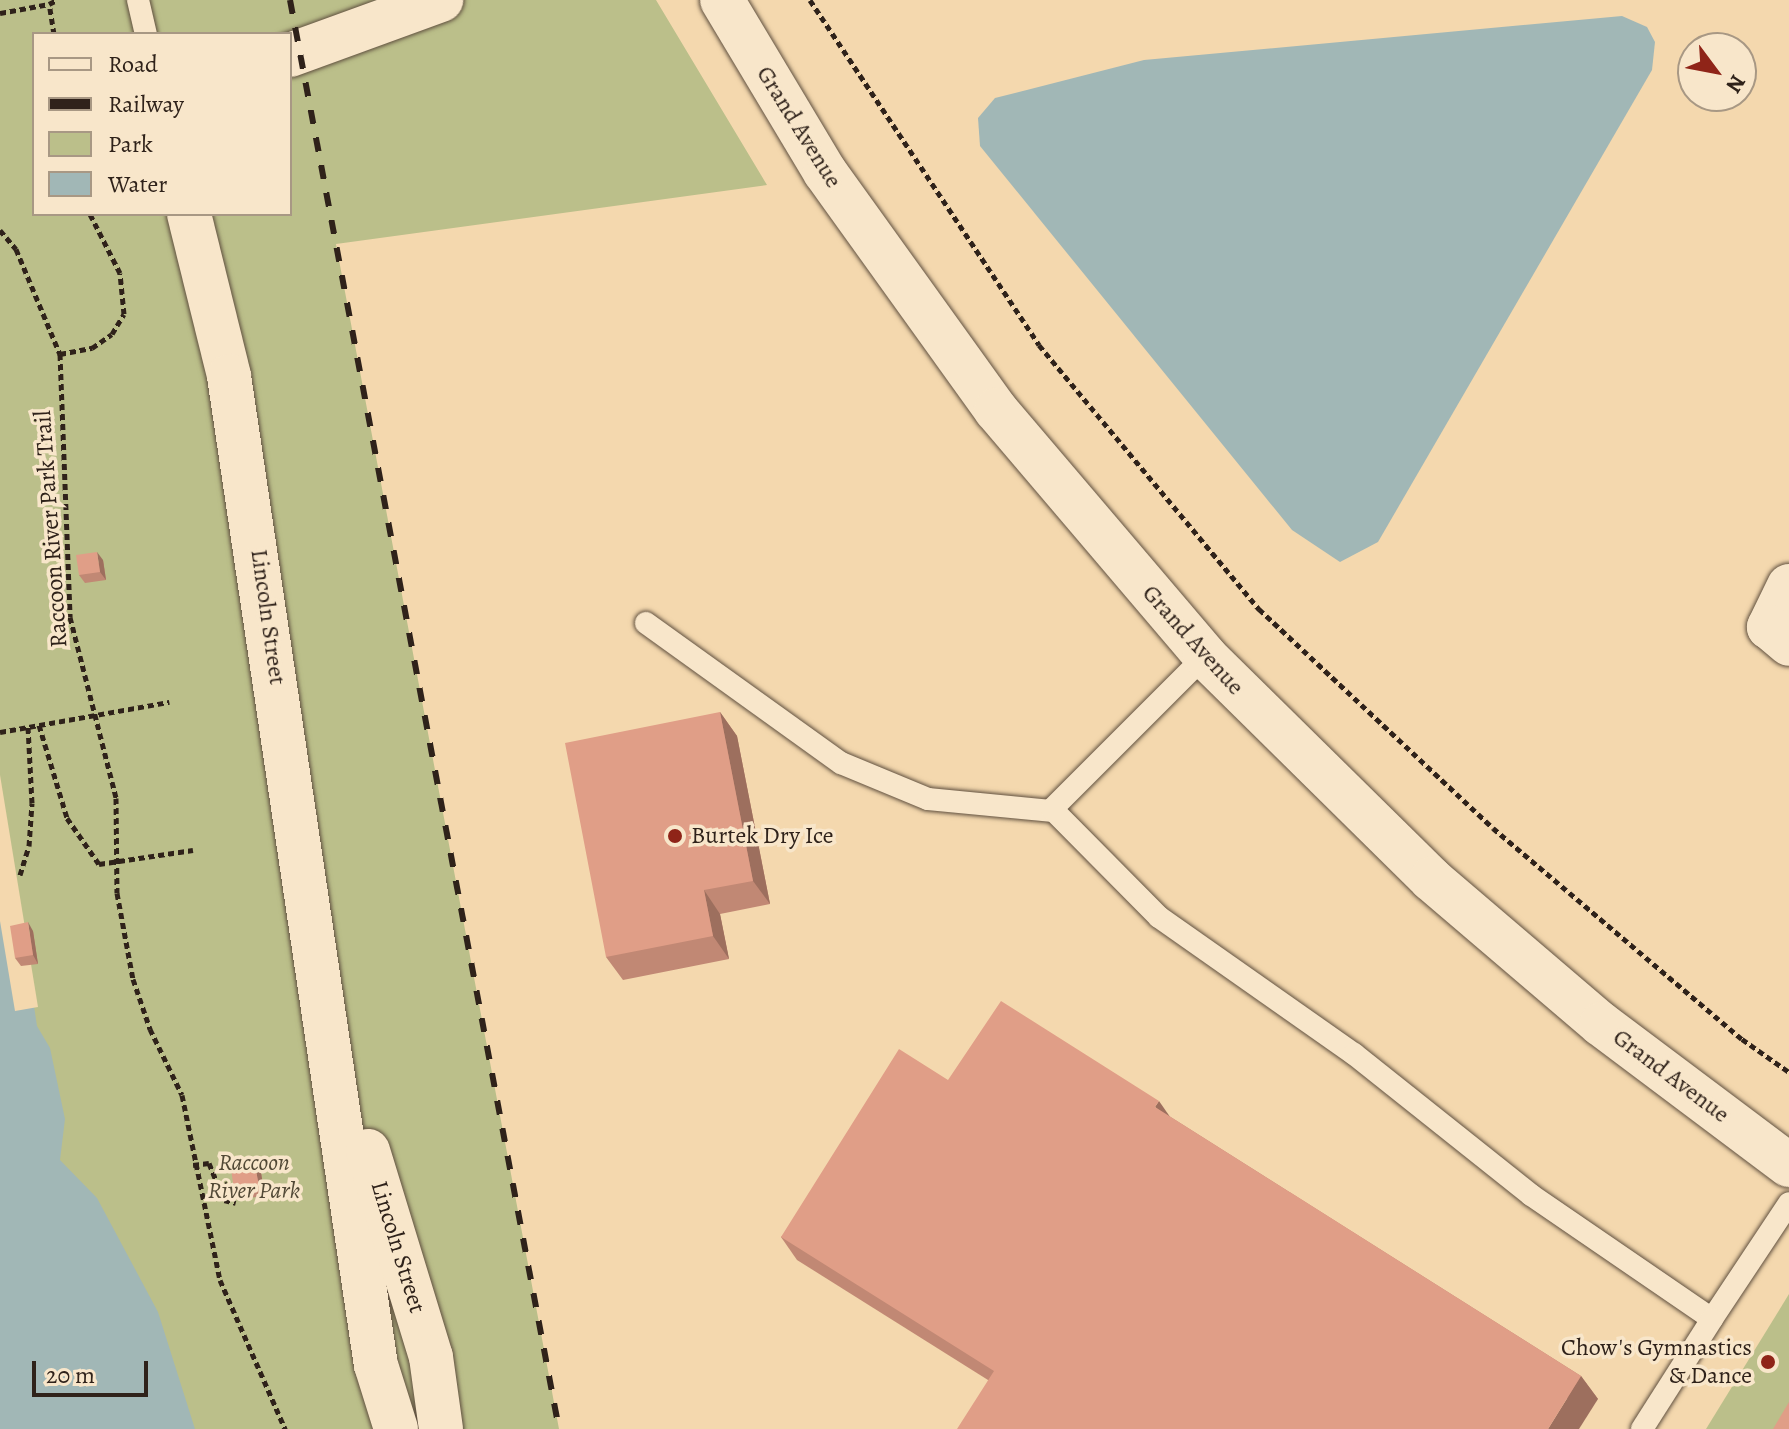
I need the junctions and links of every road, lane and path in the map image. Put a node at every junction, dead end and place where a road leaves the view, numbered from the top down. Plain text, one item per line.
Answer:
1 (57, 0) edge
2 (138, 0) edge
3 (441, 0) edge
4 (722, 0) edge
5 (810, 0) edge
6 (49, 4) junction
7 (0, 13) edge
8 (54, 32) edge
9 (146, 32) edge
10 (292, 54) edge
11 (91, 216) edge
12 (189, 216) edge
13 (0, 230) edge
14 (60, 354) junction
15 (1789, 586) edge
16 (646, 623) dead end
17 (1789, 644) edge
18 (1205, 656) junction
19 (169, 702) dead end
20 (94, 715) junction
21 (39, 725) junction
22 (28, 726) junction
23 (0, 732) edge
24 (1053, 811) junction
25 (193, 850) dead end
26 (116, 861) junction
27 (20, 875) dead end
28 (329, 1022) junction
29 (1789, 1072) edge
30 (193, 1165) junction
31 (1789, 1165) edge
32 (236, 1203) edge
33 (1789, 1203) edge
34 (1712, 1319) junction
35 (285, 1429) edge
36 (396, 1429) edge
37 (441, 1429) edge
38 (1642, 1429) edge

1 - 6 path
2 - 9 lane
3 - 10 street
4 - 18 street, Grand Avenue
5 - 29 path
6 - 7 path
6 - 8 path
11 - 14 path
12 - 28 street, Lincoln Street
13 - 14 path, Raccoon River Park Trail
14 - 20 path, Raccoon River Park Trail
15 - 17 street
16 - 24 lane
18 - 24 lane
18 - 31 street, Grand Avenue
19 - 20 path
20 - 21 path
20 - 26 path, Raccoon River Park Trail
21 - 22 path
21 - 26 path
22 - 23 path
22 - 27 path
24 - 34 lane
25 - 26 path
26 - 30 path, Raccoon River Park Trail
28 - 36 street, Lincoln Street
28 - 37 street, Lincoln Street
30 - 32 path
30 - 35 path, Raccoon River Park Trail
33 - 34 lane
34 - 38 lane

